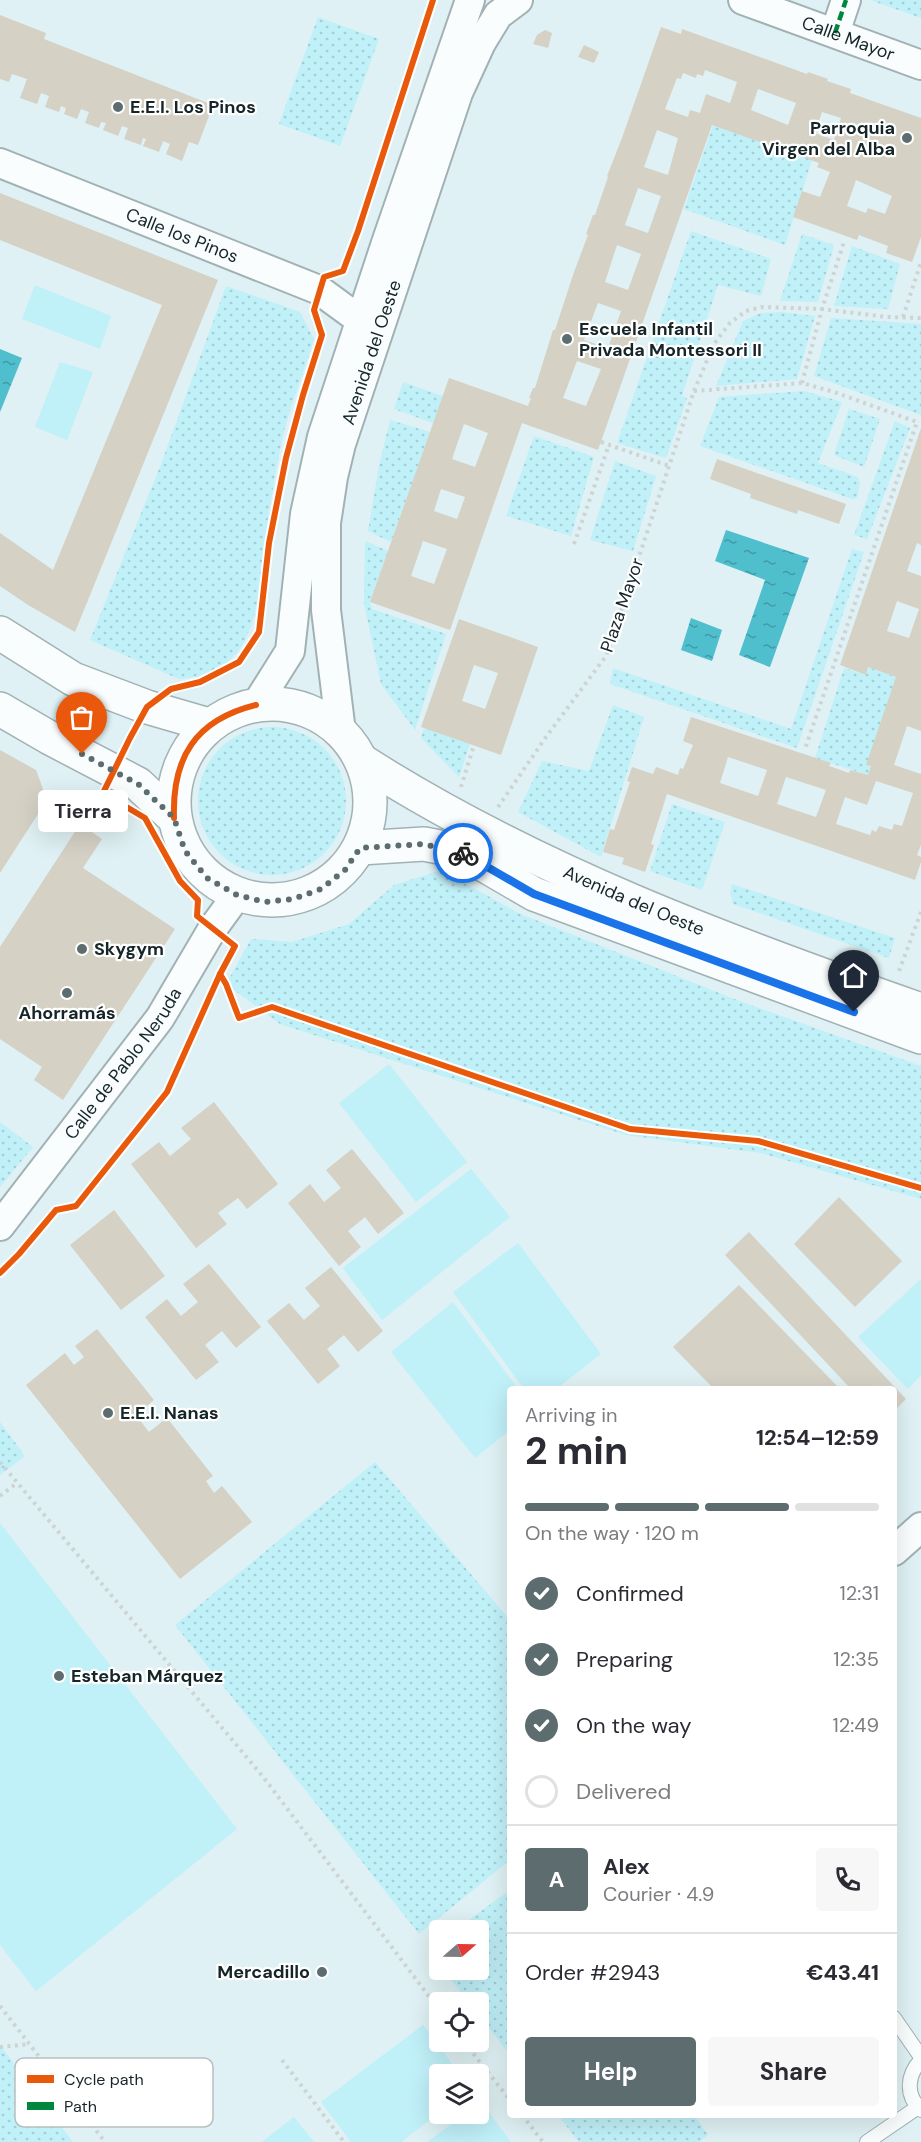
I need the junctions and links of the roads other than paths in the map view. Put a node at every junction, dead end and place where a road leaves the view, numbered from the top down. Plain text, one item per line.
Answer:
1 (470, 0) edge
2 (518, 0) edge
3 (743, 0) edge
4 (846, 0) edge
5 (835, 33) junction
6 (921, 64) edge
7 (0, 163) edge
8 (360, 320) junction
9 (0, 633) edge
10 (256, 705) junction
11 (0, 709) edge
12 (209, 725) junction
13 (341, 732) junction
14 (362, 761) junction
15 (174, 818) junction
16 (360, 848) junction
17 (237, 895) junction
18 (921, 1010) edge
19 (921, 1037) edge
20 (0, 1226) edge
21 (921, 1527) edge
22 (897, 1548) edge
23 (897, 2022) edge
24 (921, 2058) edge
25 (920, 2109) edge
26 (867, 2142) edge

1 - 8 street, Avenida del Oeste
2 - 13 street, Avenida del Oeste
3 - 5 street, Calle Mayor
4 - 5 street
5 - 6 street, Calle Mayor
7 - 8 street, Calle los Pinos
8 - 10 street, Avenida del Oeste
9 - 12 street
10 - 12 street
10 - 13 street
11 - 15 street
12 - 15 street
13 - 14 street
14 - 16 street
14 - 18 street, Avenida del Oeste
15 - 17 street
16 - 17 street
16 - 19 street, Avenida del Oeste
17 - 20 street, Calle de Pablo Neruda
21 - 22 street
23 - 24 lane
24 - 25 lane
25 - 26 lane

